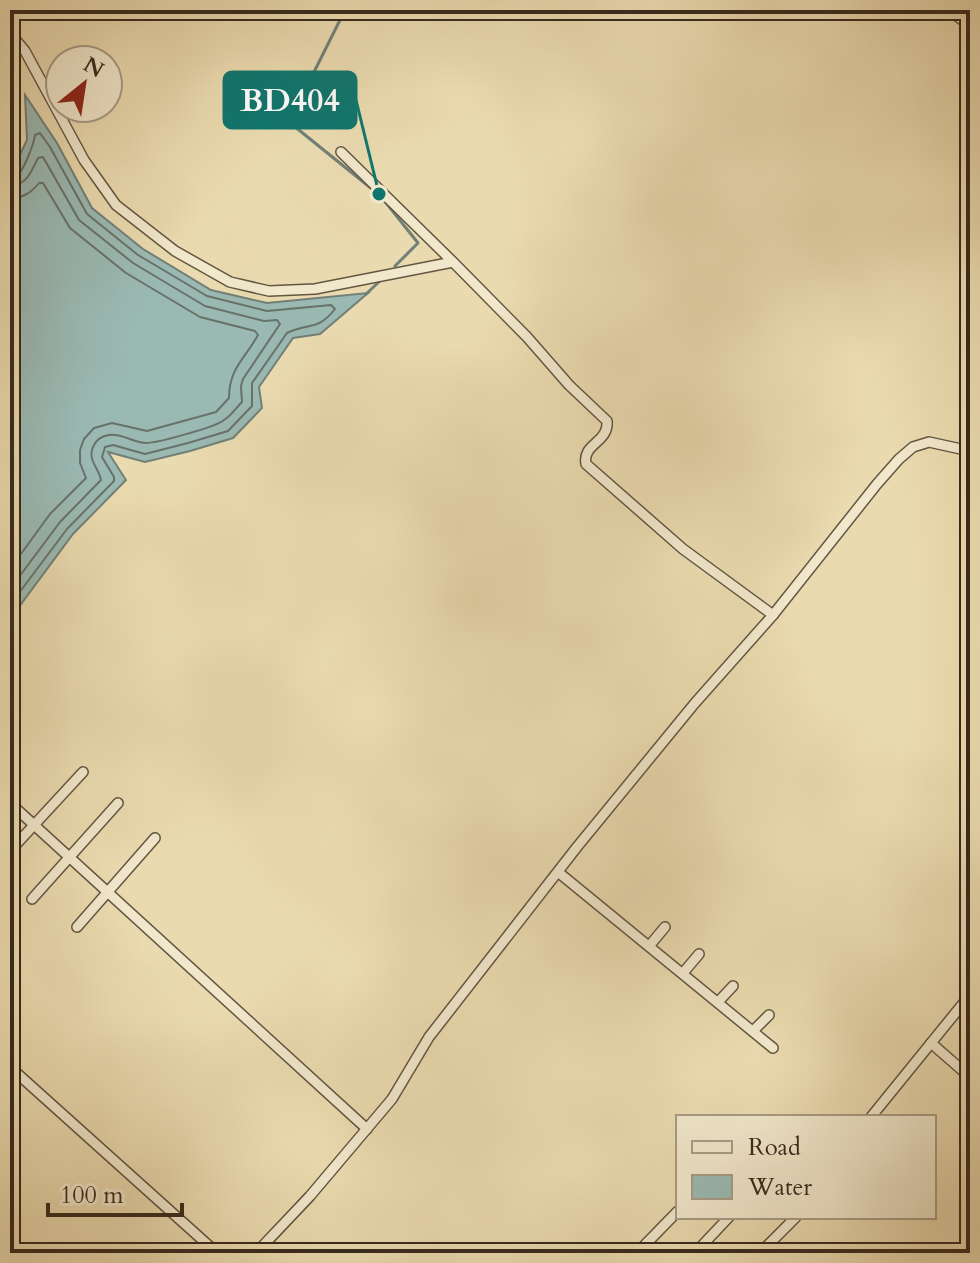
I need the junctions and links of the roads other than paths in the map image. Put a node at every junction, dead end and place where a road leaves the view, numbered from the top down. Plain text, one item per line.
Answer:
1 (949, 10) edge
2 (970, 26) edge
3 (10, 37) edge
4 (341, 152) dead end
5 (453, 262) junction
6 (970, 451) edge
7 (773, 615) junction
8 (83, 772) dead end
9 (10, 803) edge
10 (118, 803) dead end
11 (34, 825) junction
12 (155, 838) dead end
13 (10, 851) edge
14 (70, 857) junction
15 (558, 872) junction
16 (108, 892) junction
17 (32, 899) dead end
18 (77, 927) dead end
19 (665, 927) dead end
20 (650, 945) junction
21 (699, 954) dead end
22 (683, 973) junction
23 (733, 986) dead end
24 (970, 995) edge
25 (718, 1002) junction
26 (769, 1015) dead end
27 (753, 1031) junction
28 (931, 1043) junction
29 (773, 1048) dead end
30 (10, 1067) edge
31 (968, 1071) edge
32 (873, 1115) edge
33 (367, 1129) junction
34 (676, 1213) edge
35 (727, 1219) edge
36 (794, 1219) edge
37 (217, 1253) edge
38 (256, 1253) edge
39 (637, 1253) edge
40 (695, 1253) edge
41 (760, 1253) edge

1 - 2 street
3 - 5 street
4 - 5 street
5 - 7 street
6 - 7 street
7 - 15 street
8 - 11 street
9 - 11 street
10 - 14 street
11 - 13 street
11 - 14 street
12 - 16 street
14 - 16 street
14 - 17 street
15 - 20 street
15 - 33 street
16 - 18 street
16 - 33 street
19 - 20 street
20 - 22 street
21 - 22 street
22 - 25 street
23 - 25 street
24 - 28 street
25 - 27 street
26 - 27 street
27 - 29 street
28 - 31 street
28 - 32 street
30 - 37 street
33 - 38 street
34 - 39 street
35 - 40 street
36 - 41 street

